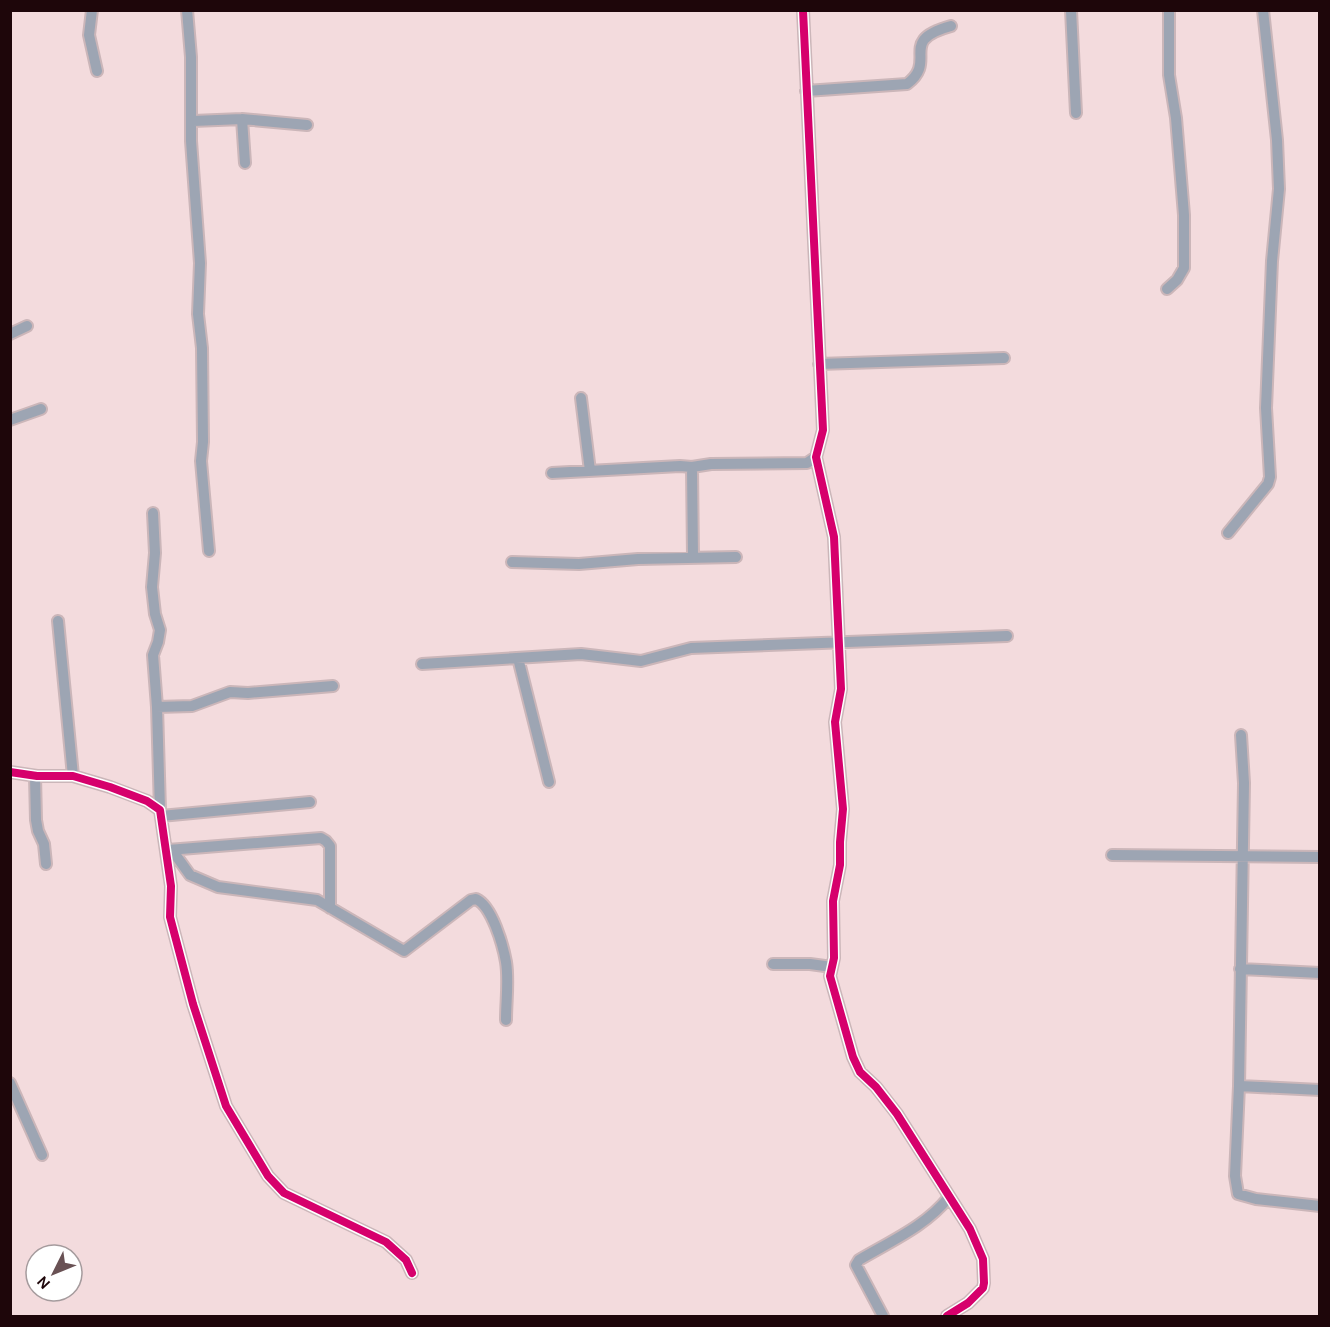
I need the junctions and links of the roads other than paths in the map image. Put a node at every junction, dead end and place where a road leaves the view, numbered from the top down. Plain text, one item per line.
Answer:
1 (92, 10) edge
2 (187, 10) edge
3 (803, 10) edge
4 (1071, 10) edge
5 (1169, 10) edge
6 (1263, 10) edge
7 (951, 26) dead end
8 (97, 71) dead end
9 (806, 92) junction
10 (1076, 113) dead end
11 (242, 120) junction
12 (192, 122) junction
13 (307, 125) dead end
14 (245, 163) dead end
15 (1167, 289) dead end
16 (27, 326) dead end
17 (10, 334) edge
18 (1004, 358) dead end
19 (819, 364) junction
20 (581, 398) dead end
21 (41, 409) dead end
22 (10, 420) edge
23 (816, 457) junction
24 (692, 467) junction
25 (590, 471) junction
26 (552, 473) dead end
27 (153, 513) dead end
28 (1228, 532) dead end
29 (209, 550) dead end
30 (693, 557) junction
31 (736, 557) dead end
32 (512, 562) dead end
33 (58, 621) dead end
34 (1007, 636) dead end
35 (840, 643) junction
36 (518, 658) junction
37 (422, 664) dead end
38 (333, 687) dead end
39 (157, 707) junction
40 (1242, 735) dead end
41 (10, 772) edge
42 (35, 776) junction
43 (73, 776) junction
44 (549, 782) dead end
45 (310, 802) dead end
46 (160, 813) junction
47 (168, 850) junction
48 (1112, 855) dead end
49 (1242, 856) junction
50 (1320, 857) edge
51 (46, 864) dead end
52 (330, 908) junction
53 (773, 964) dead end
54 (832, 967) junction
55 (1240, 969) junction
56 (1320, 972) edge
57 (506, 1020) dead end
58 (10, 1083) edge
59 (1239, 1086) junction
60 (1320, 1090) edge
61 (42, 1155) dead end
62 (949, 1197) junction
63 (1320, 1206) edge
64 (411, 1273) dead end
65 (883, 1317) edge
66 (947, 1317) edge

1 - 8 street
2 - 12 street
3 - 9 street
4 - 10 street
5 - 15 street
6 - 28 street
7 - 9 street
9 - 19 street
11 - 12 street
11 - 13 street
11 - 14 street
12 - 29 street
16 - 17 street
18 - 19 street
19 - 23 street
20 - 25 street
21 - 22 street
23 - 24 street
23 - 35 street
24 - 25 street
24 - 30 street
25 - 26 street
27 - 39 street
30 - 31 street
30 - 32 street
33 - 43 street
34 - 35 street
35 - 36 street
35 - 54 street
36 - 37 street
36 - 44 street
38 - 39 street
39 - 46 street
40 - 49 street
41 - 42 street
42 - 43 street
42 - 51 street
43 - 46 street
45 - 46 street
46 - 47 street
47 - 52 street
47 - 52 street
47 - 64 street
48 - 49 street
49 - 50 street
49 - 55 street
52 - 57 street
53 - 54 street
54 - 62 street
55 - 56 street
55 - 59 street
58 - 61 street
59 - 60 street
59 - 63 street
62 - 65 street
62 - 66 street

